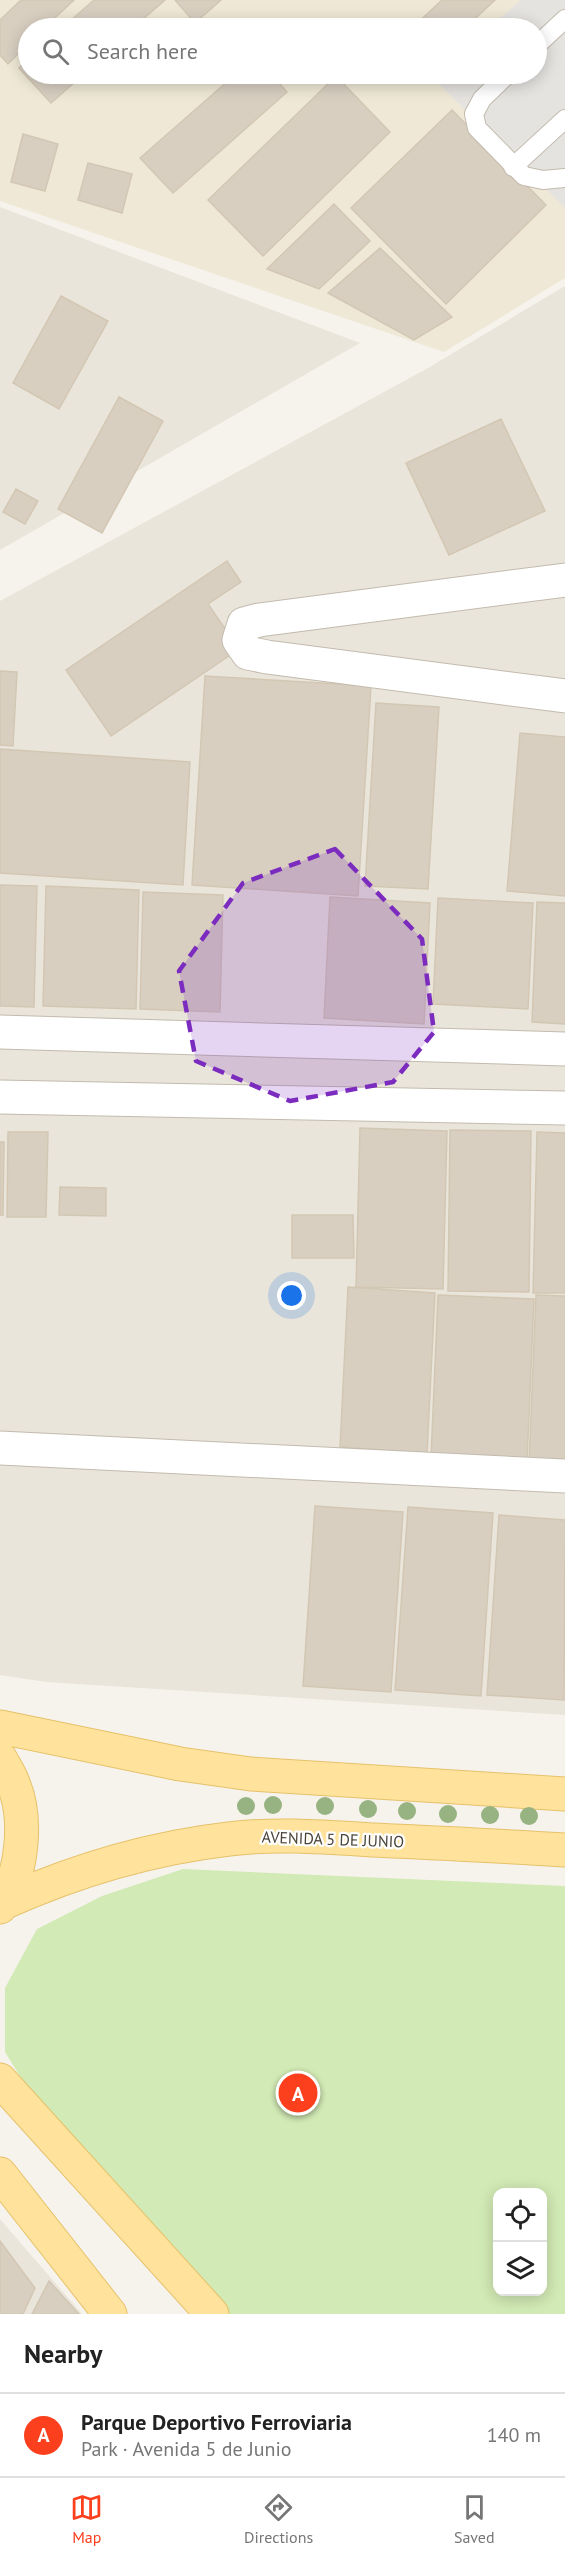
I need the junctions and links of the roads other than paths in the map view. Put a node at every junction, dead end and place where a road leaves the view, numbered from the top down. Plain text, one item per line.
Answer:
1 (565, 19) edge
2 (547, 36) edge
3 (498, 84) edge
4 (565, 119) edge
5 (513, 167) junction
6 (565, 178) edge
7 (565, 580) edge
8 (565, 696) edge
9 (0, 1032) edge
10 (565, 1049) edge
11 (0, 1097) edge
12 (565, 1108) edge
13 (0, 1448) edge
14 (565, 1476) edge
15 (0, 1726) edge
16 (0, 1758) edge
17 (565, 1778) edge
18 (342, 1780) junction
19 (565, 1794) edge
20 (565, 1850) edge
21 (1, 1905) edge
22 (0, 2080) edge
23 (0, 2174) edge
24 (110, 2314) edge
25 (212, 2314) edge

1 - 2 lane
3 - 5 lane
4 - 5 lane
5 - 6 lane
7 - 8 street
9 - 10 street
11 - 12 street
13 - 14 street
15 - 18 main road
16 - 21 main road
17 - 18 main road
18 - 19 main road
20 - 21 main road, AVENIDA 5 DE JUNIO
22 - 25 main road
23 - 24 main road

